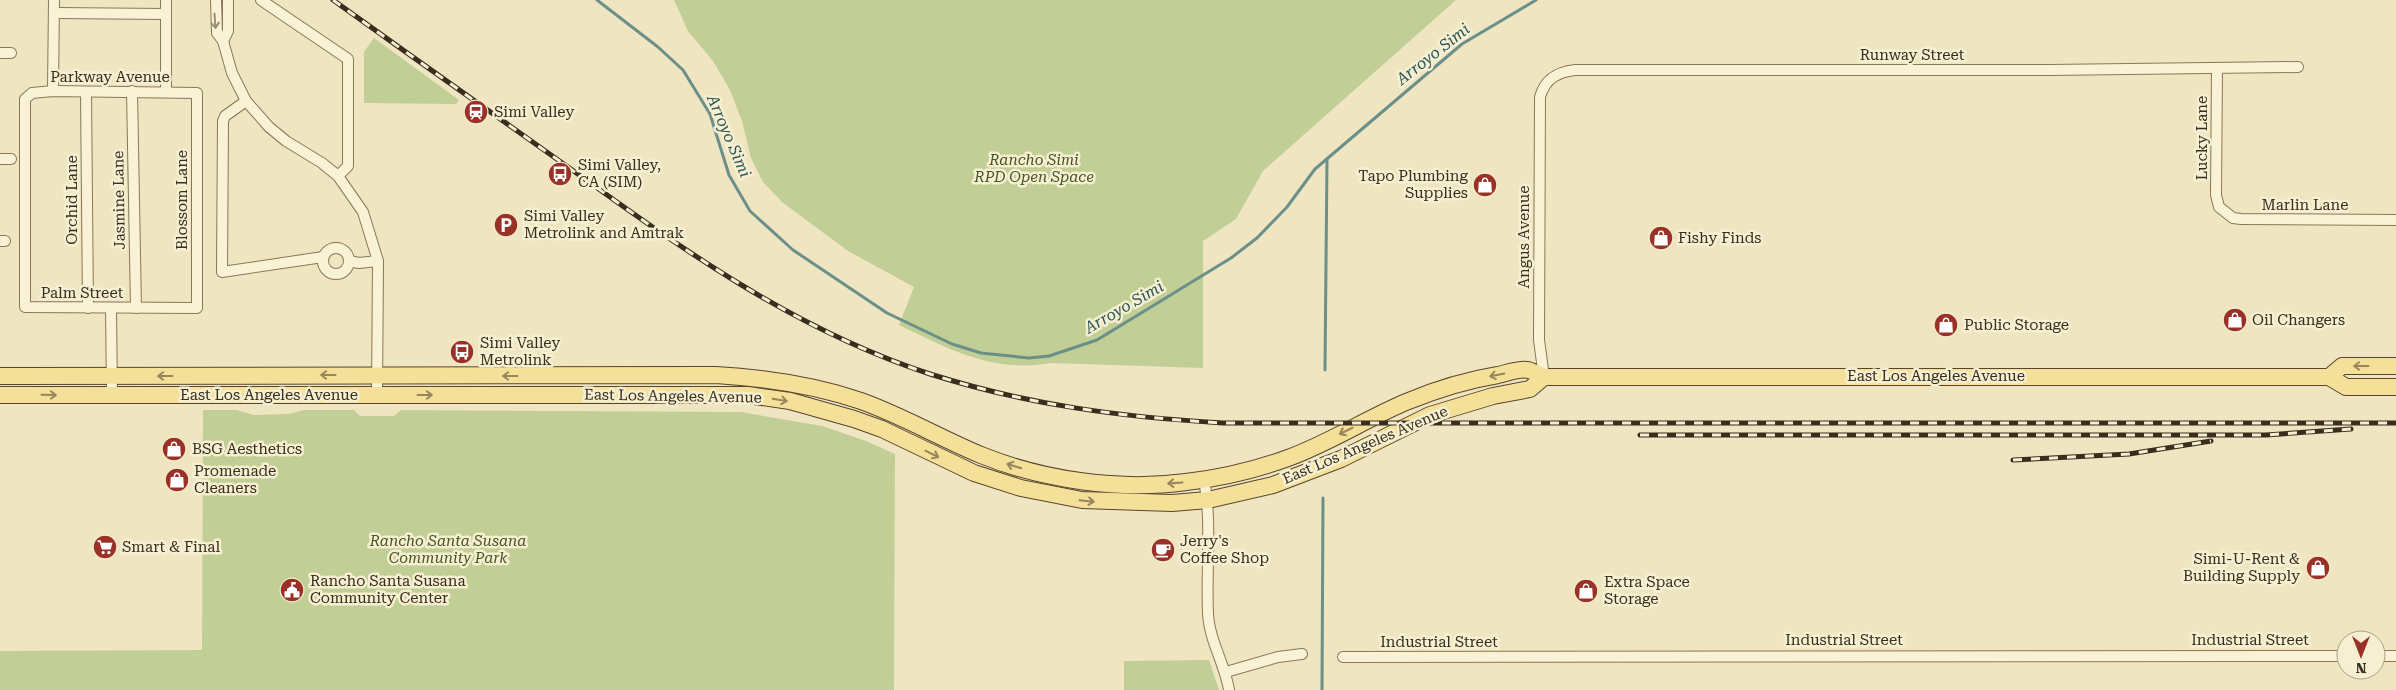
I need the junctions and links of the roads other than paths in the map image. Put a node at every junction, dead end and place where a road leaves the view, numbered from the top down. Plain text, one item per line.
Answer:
1 (54, 0) edge
2 (166, 0) edge
3 (216, 0) edge
4 (228, 0) edge
5 (261, 0) edge
6 (54, 13) junction
7 (166, 14) junction
8 (223, 41) junction
9 (0, 53) edge
10 (11, 53) dead end
11 (2217, 68) junction
12 (2298, 68) dead end
13 (54, 91) junction
14 (132, 91) junction
15 (86, 92) junction
16 (166, 92) junction
17 (197, 92) joint
18 (25, 98) joint
19 (1540, 98) joint
20 (246, 101) junction
21 (338, 176) junction
22 (2219, 207) joint
23 (2396, 220) edge
24 (323, 257) junction
25 (349, 261) junction
26 (378, 261) junction
27 (88, 308) junction
28 (111, 308) junction
29 (136, 308) junction
30 (198, 308) joint
31 (2396, 366) edge
32 (0, 376) edge
33 (112, 376) junction
34 (377, 376) junction
35 (1544, 377) junction
36 (2329, 377) junction
37 (2396, 387) edge
38 (0, 395) edge
39 (377, 395) junction
40 (112, 396) junction
41 (1204, 479) junction
42 (1208, 500) junction
43 (1302, 654) dead end
44 (2336, 656) edge
45 (1343, 657) dead end
46 (1226, 672) junction
47 (1229, 690) edge

1 - 6 street
2 - 7 street
3 -> 8 street
4 - 8 street
5 - 21 street
6 - 7 street
6 - 13 street
7 - 16 street
8 - 20 street
9 - 10 street
11 - 12 street, Runway Street
11 - 19 street, Runway Street
11 - 22 street, Lucky Lane
13 - 15 street, Parkway Avenue
13 - 18 street, Parkway Avenue
14 - 15 street, Parkway Avenue
14 - 16 street, Parkway Avenue
14 - 29 street, Jasmine Lane
15 - 27 street, Orchid Lane
16 - 17 street, Parkway Avenue
17 - 30 street, Blossom Lane
18 - 27 street, Palm Street
19 - 35 street, Angus Avenue
20 - 21 street
20 - 24 street
21 - 26 street
22 - 23 street, Marlin Lane
24 - 25 street
24 - 25 street
25 - 26 street
26 - 34 street
27 - 28 street, Palm Street
28 - 29 street, Palm Street
28 - 33 street
29 - 30 street, Palm Street
31 -> 36 main road, East Los Angeles Avenue
32 - 33 main road, East Los Angeles Avenue
34 -> 33 main road, East Los Angeles Avenue
33 - 40 street
34 - 39 street
41 -> 34 main road, East Los Angeles Avenue
35 - 36 main road, East Los Angeles Avenue
35 -> 41 main road, East Los Angeles Avenue
35 - 42 main road, East Los Angeles Avenue
36 - 37 main road, East Los Angeles Avenue
38 -> 40 main road, East Los Angeles Avenue
39 - 40 main road, East Los Angeles Avenue
39 -> 42 main road, East Los Angeles Avenue
41 - 42 street
42 - 46 street
43 - 46 street
44 - 45 street, Industrial Street
46 - 47 street

